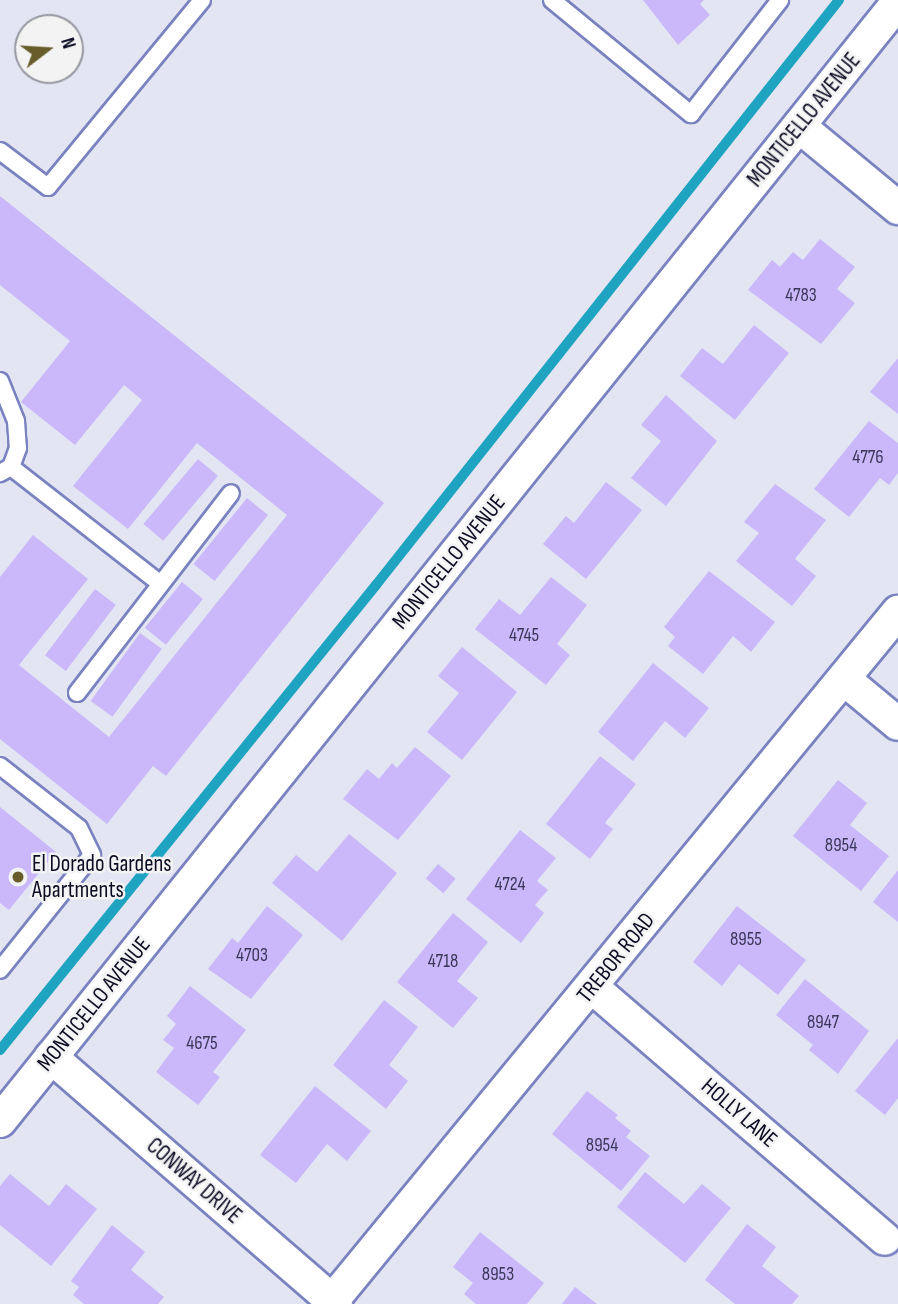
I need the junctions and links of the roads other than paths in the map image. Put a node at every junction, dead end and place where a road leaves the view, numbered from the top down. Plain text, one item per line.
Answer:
1 (202, 0) edge
2 (552, 0) edge
3 (898, 2) edge
4 (773, 3) edge
5 (799, 126) junction
6 (0, 151) edge
7 (898, 208) edge
8 (0, 381) edge
9 (6, 470) edge
10 (232, 493) dead end
11 (160, 584) junction
12 (898, 612) edge
13 (844, 680) junction
14 (77, 693) dead end
15 (898, 724) edge
16 (0, 766) edge
17 (0, 970) edge
18 (592, 987) junction
19 (51, 1057) junction
20 (0, 1121) edge
21 (885, 1239) dead end
22 (334, 1302) edge

1 - 6 lane
2 - 4 lane
3 - 5 street, MONTICELLO AVENUE
5 - 7 street
5 - 19 street, MONTICELLO AVENUE
8 - 9 lane
9 - 11 lane
10 - 11 lane
11 - 14 lane
12 - 13 street, TREBOR ROAD
13 - 15 street
13 - 18 street, TREBOR ROAD
16 - 17 lane
18 - 21 street, HOLLY LANE
18 - 22 street, TREBOR ROAD
19 - 20 street, MONTICELLO AVENUE
19 - 22 street, CONWAY DRIVE

